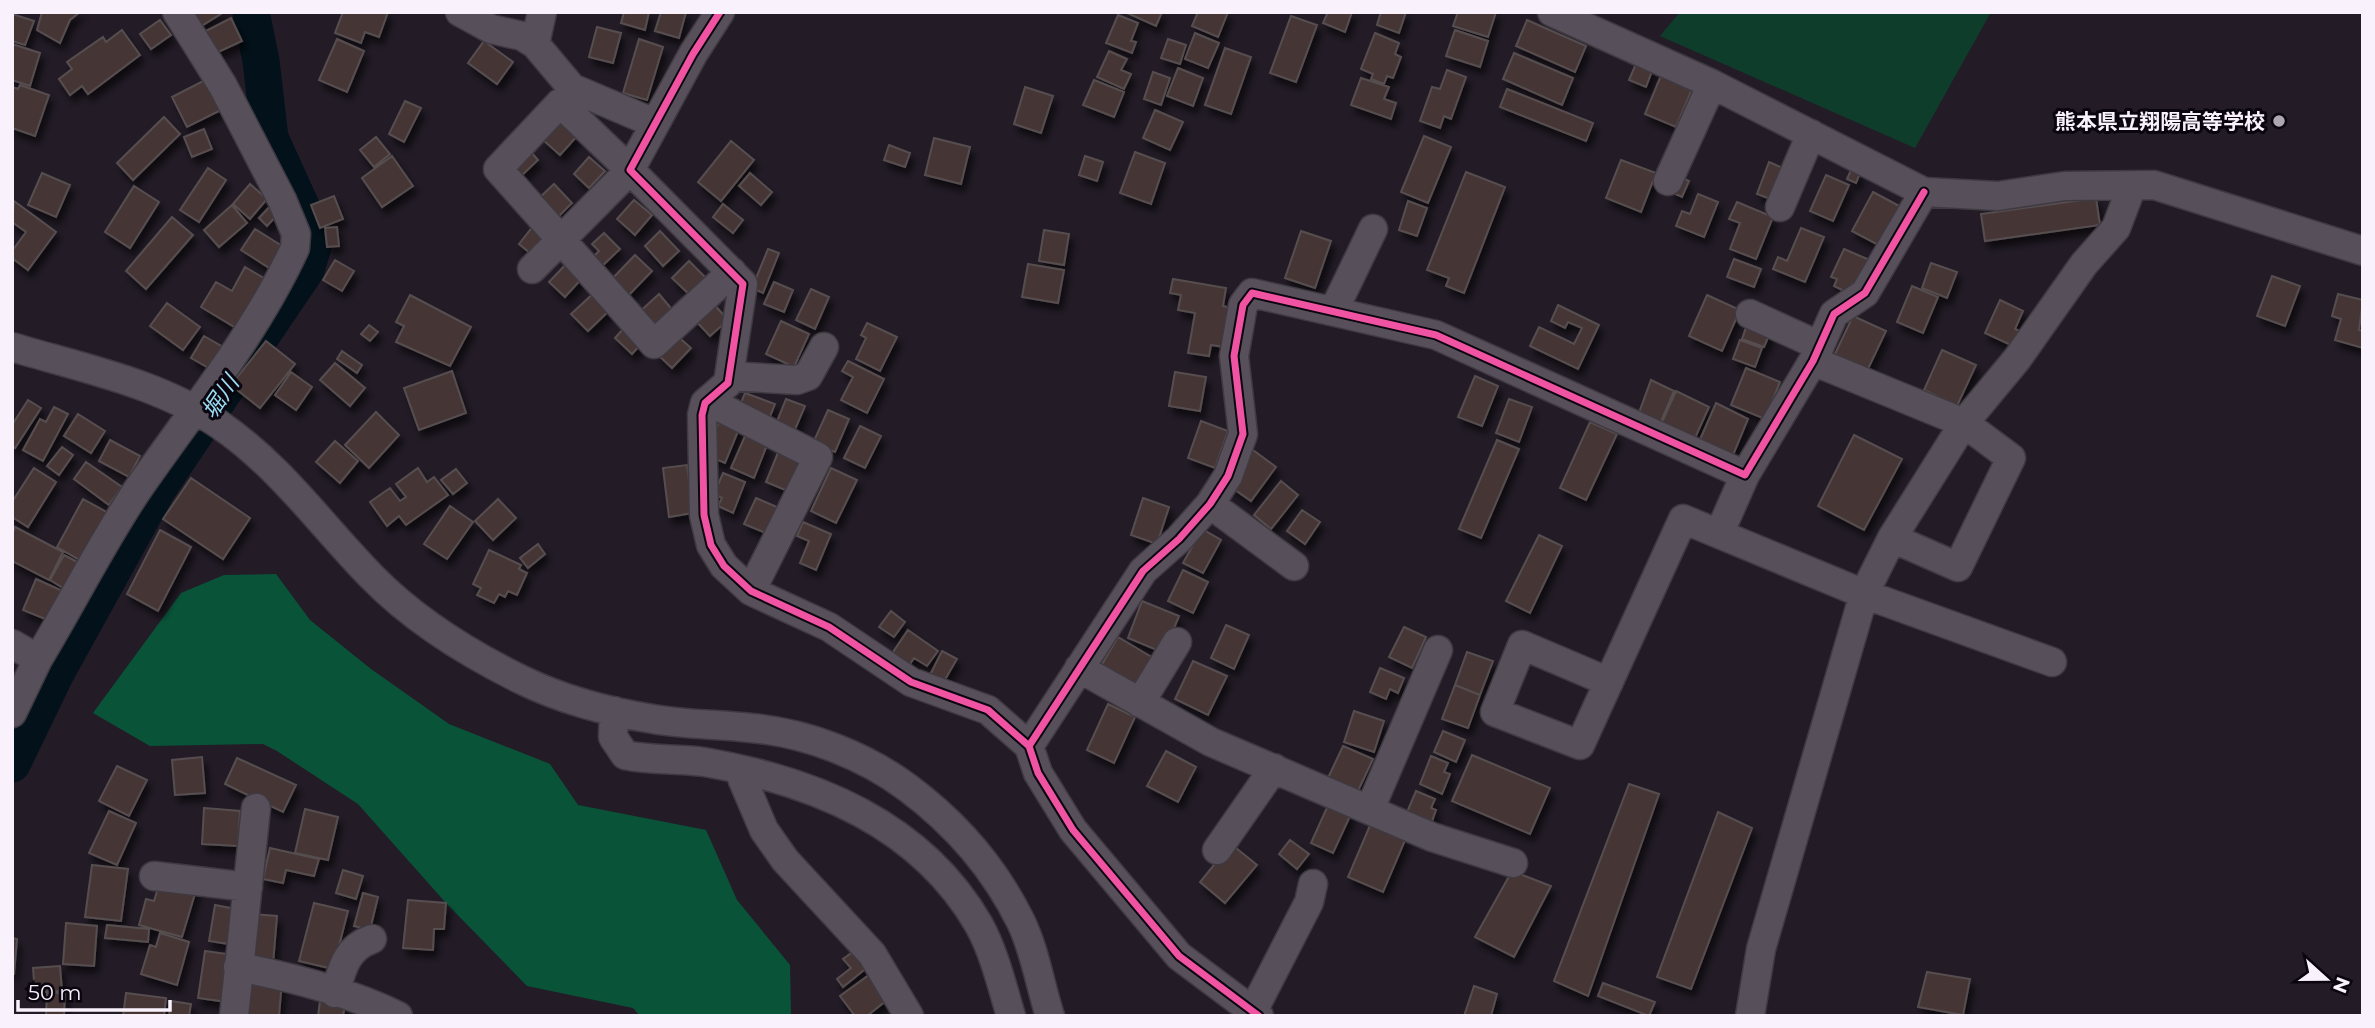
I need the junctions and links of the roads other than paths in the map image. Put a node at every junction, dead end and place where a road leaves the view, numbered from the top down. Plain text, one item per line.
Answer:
1 (177, 12) edge
2 (460, 12) edge
3 (542, 12) edge
4 (720, 12) edge
5 (1552, 12) edge
6 (535, 44) junction
7 (1712, 84) junction
8 (654, 123) junction
9 (1811, 134) junction
10 (630, 170) junction
11 (1668, 181) dead end
12 (2132, 186) junction
13 (1924, 192) junction
14 (1780, 207) dead end
15 (1373, 229) dead end
16 (560, 241) junction
17 (2363, 251) edge
18 (532, 269) dead end
19 (732, 272) junction
20 (1334, 310) junction
21 (1750, 314) dead end
22 (12, 347) edge
23 (824, 347) dead end
24 (1816, 353) junction
25 (729, 376) junction
26 (708, 401) junction
27 (204, 416) junction
28 (1964, 423) junction
29 (1745, 475) junction
30 (1210, 504) junction
31 (1719, 534) junction
32 (1892, 538) junction
33 (1294, 566) dead end
34 (751, 591) junction
35 (1864, 594) junction
36 (1177, 642) dead end
37 (12, 644) edge
38 (1438, 650) dead end
39 (38, 659) junction
40 (2052, 662) dead end
41 (1079, 668) junction
42 (1609, 682) dead end
43 (1140, 703) junction
44 (614, 711) junction
45 (12, 713) edge
46 (1029, 746) junction
47 (1275, 768) junction
48 (738, 769) junction
49 (256, 808) dead end
50 (1370, 809) junction
51 (1217, 850) dead end
52 (1513, 863) dead end
53 (154, 876) dead end
54 (1313, 884) dead end
55 (248, 887) junction
56 (372, 939) dead end
57 (238, 967) junction
58 (335, 993) junction
59 (1256, 1013) edge
60 (234, 1016) edge
61 (398, 1016) edge
62 (909, 1016) edge
63 (1011, 1016) edge
64 (1051, 1016) edge
65 (1750, 1016) edge

1 - 27 street
2 - 6 street
3 - 6 street
4 - 8 street
5 - 7 street
6 - 8 street
7 - 9 street
7 - 11 street
8 - 10 street
9 - 13 street
9 - 14 street
10 - 16 street
10 - 16 street
10 - 19 street
12 - 13 street
12 - 17 street
12 - 28 street
13 - 24 street
15 - 20 street
16 - 18 street
16 - 19 street
19 - 25 street
20 - 29 street
20 - 30 street
21 - 24 street
22 - 27 street
23 - 25 street
24 - 28 street
24 - 29 street
25 - 26 street
26 - 34 street
26 - 34 street
27 - 39 street
27 - 44 street
28 - 32 street
28 - 32 street
29 - 31 street
30 - 33 street
30 - 41 street
31 - 35 street
31 - 42 street
32 - 35 street
34 - 46 street
35 - 40 street
35 - 65 street
36 - 43 street
37 - 39 street
38 - 50 street
39 - 45 street
41 - 43 street
41 - 46 street
43 - 47 street
44 - 48 street
44 - 64 street
46 - 59 street
47 - 50 street
47 - 51 street
48 - 62 street
48 - 63 street
49 - 55 street
50 - 52 street
53 - 55 street
54 - 59 street
55 - 57 street
56 - 58 street
57 - 58 street
57 - 60 street
58 - 61 street

